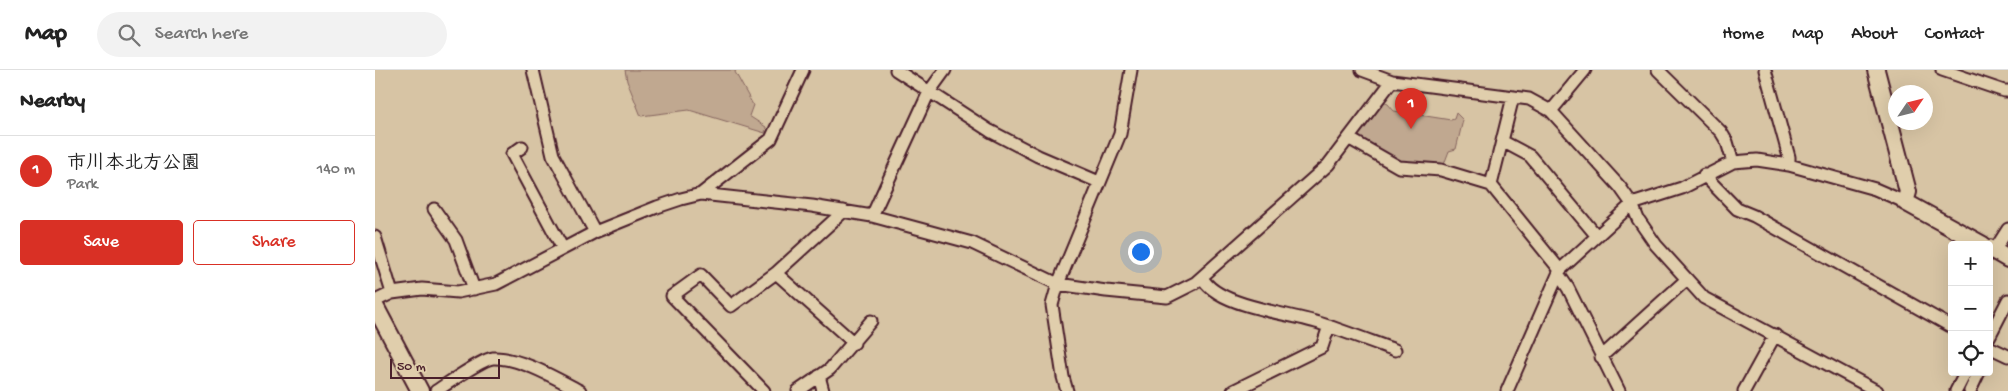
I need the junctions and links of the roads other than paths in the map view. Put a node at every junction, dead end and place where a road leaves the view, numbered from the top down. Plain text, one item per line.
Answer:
1 (533, 70) edge
2 (803, 70) edge
3 (896, 70) edge
4 (945, 70) edge
5 (1131, 70) edge
6 (1362, 70) edge
7 (1585, 70) edge
8 (1658, 70) edge
9 (1765, 70) edge
10 (1876, 70) edge
11 (1943, 70) edge
12 (1392, 81) junction
13 (2008, 91) edge
14 (929, 92) junction
15 (1513, 97) junction
16 (1551, 111) junction
17 (1349, 139) junction
18 (1502, 141) junction
19 (522, 147) dead end
20 (1733, 162) junction
21 (1789, 165) junction
22 (1704, 175) junction
23 (1099, 182) junction
24 (1491, 186) junction
25 (701, 194) junction
26 (1905, 202) junction
27 (1632, 204) junction
28 (434, 209) dead end
29 (843, 211) junction
30 (872, 216) junction
31 (2008, 229) edge
32 (595, 232) junction
33 (1596, 236) junction
34 (375, 237) edge
35 (1976, 241) edge
36 (1993, 244) edge
37 (563, 250) junction
38 (1993, 250) edge
39 (2008, 259) edge
40 (1559, 272) junction
41 (776, 273) junction
42 (1202, 277) junction
43 (1687, 279) junction
44 (1058, 284) junction
45 (474, 289) junction
46 (393, 293) junction
47 (2008, 300) edge
48 (375, 301) edge
49 (375, 306) edge
50 (871, 321) dead end
51 (1948, 325) edge
52 (1329, 326) junction
53 (1992, 331) edge
54 (1775, 335) junction
55 (854, 343) junction
56 (1993, 349) edge
57 (1395, 350) dead end
58 (2008, 356) edge
59 (1601, 357) junction
60 (819, 376) junction
61 (1963, 376) edge
62 (1977, 376) edge
63 (1855, 386) edge
64 (420, 391) edge
65 (436, 391) edge
66 (580, 391) edge
67 (765, 391) edge
68 (799, 391) edge
69 (823, 391) edge
70 (1067, 391) edge
71 (1233, 391) edge
72 (1507, 391) edge
73 (1619, 391) edge
74 (1744, 391) edge
75 (1877, 391) edge
76 (1956, 391) edge
77 (1970, 391) edge

1 - 32 street
2 - 25 street
3 - 14 street
4 - 14 street
5 - 23 street
6 - 12 street
7 - 16 street
8 - 20 street
9 - 21 street
10 - 26 street
11 - 13 street
12 - 15 street
12 - 17 street
14 - 23 street
14 - 30 street
15 - 16 street
15 - 18 street
16 - 27 street
17 - 24 street
17 - 42 street
18 - 24 street
18 - 33 street
19 - 37 street
20 - 21 street
20 - 22 street
21 - 26 street
22 - 27 street
22 - 51 street
23 - 44 street
24 - 40 street
25 - 29 street
25 - 32 street
26 - 35 street
27 - 33 street
27 - 43 street
28 - 45 street
29 - 30 street
29 - 41 street
30 - 44 street
31 - 36 street
32 - 37 street
33 - 40 street
34 - 46 street
37 - 45 street
38 - 39 street
40 - 59 street
40 - 72 street
41 - 55 street
41 - 67 street
42 - 44 street
42 - 52 street
43 - 54 street
43 - 59 street
44 - 70 street
45 - 46 street
46 - 48 street
47 - 53 street
49 - 64 street
50 - 55 street
52 - 57 street
52 - 71 street
54 - 63 street
54 - 74 street
55 - 60 street
56 - 58 street
59 - 73 street
60 - 68 street
60 - 69 street
61 - 76 street
62 - 77 street
63 - 75 street
65 - 66 street

